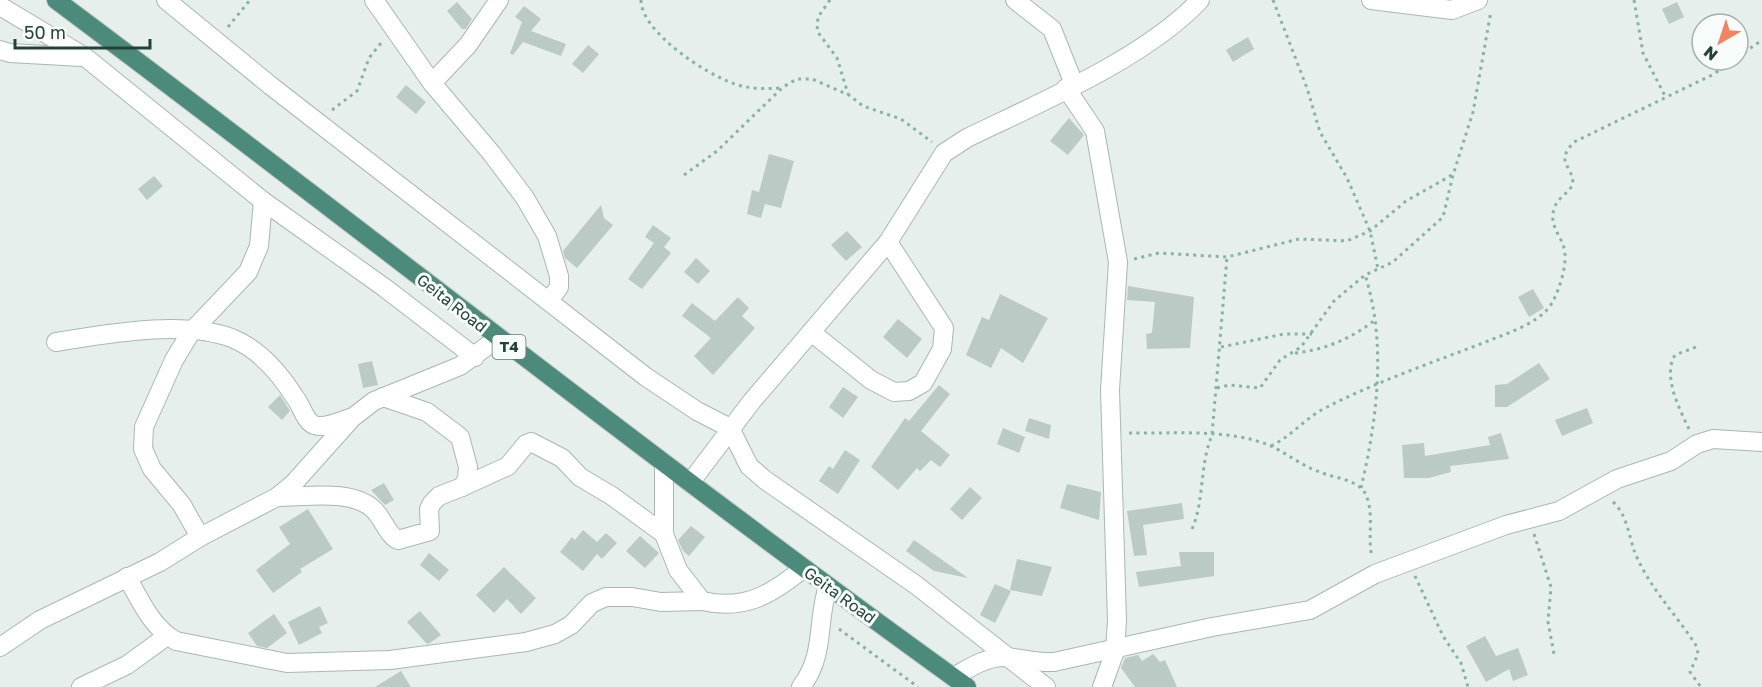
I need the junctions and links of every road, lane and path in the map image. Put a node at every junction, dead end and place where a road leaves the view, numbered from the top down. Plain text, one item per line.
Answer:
1 (56, 0) edge
2 (166, 0) edge
3 (250, 0) edge
4 (374, 0) edge
5 (499, 0) edge
6 (640, 0) edge
7 (830, 0) edge
8 (1015, 0) edge
9 (1200, 0) edge
10 (1273, 0) edge
11 (1371, 0) edge
12 (1478, 0) edge
13 (1493, 0) edge
14 (1634, 0) edge
15 (0, 6) edge
16 (396, 30) junction
17 (218, 40) junction
18 (0, 50) edge
19 (85, 57) junction
20 (1717, 72) edge
21 (432, 83) junction
22 (1070, 86) junction
23 (783, 87) junction
24 (849, 95) junction
25 (1666, 98) junction
26 (320, 124) junction
27 (945, 153) junction
28 (684, 175) dead end
29 (1452, 175) junction
30 (263, 201) junction
31 (1370, 231) junction
32 (888, 242) junction
33 (1227, 257) junction
34 (1118, 262) junction
35 (1378, 269) junction
36 (1365, 275) junction
37 (549, 301) junction
38 (1375, 320) junction
39 (191, 332) junction
40 (811, 332) junction
41 (1312, 334) junction
42 (498, 338) junction
43 (56, 342) dead end
44 (1221, 347) junction
45 (1696, 347) dead end
46 (1292, 353) junction
47 (475, 357) junction
48 (1377, 385) junction
49 (1217, 388) junction
50 (383, 396) junction
51 (352, 418) junction
52 (730, 428) junction
53 (1111, 432) junction
54 (1212, 435) junction
55 (1762, 442) edge
56 (1697, 444) junction
57 (1271, 446) junction
58 (664, 464) junction
59 (690, 483) junction
60 (462, 487) junction
61 (1361, 488) junction
62 (1589, 494) junction
63 (277, 497) junction
64 (1530, 518) junction
65 (1192, 529) dead end
66 (664, 534) junction
67 (200, 537) junction
68 (1408, 561) junction
69 (804, 568) junction
70 (1376, 574) junction
71 (127, 577) junction
72 (828, 586) junction
73 (702, 601) junction
74 (820, 616) junction
75 (167, 636) junction
76 (0, 647) edge
77 (1114, 651) junction
78 (1554, 654) dead end
79 (1005, 657) junction
80 (960, 682) edge
81 (81, 687) edge
82 (801, 687) edge
83 (918, 687) edge
84 (1046, 687) edge
85 (1102, 687) edge
86 (1468, 687) edge
87 (1701, 687) edge

1 - 42 highway, Geita Road / T4
2 - 17 street
3 - 17 path
4 - 16 street
5 - 21 street
6 - 23 path
7 - 24 path
8 - 22 street
9 - 22 street
10 - 31 path
11 - 12 street
13 - 29 path
14 - 25 path
15 - 19 street
16 - 21 street
16 - 26 path
17 - 26 street
18 - 19 street
19 - 30 street
20 - 25 path
21 - 37 street
22 - 27 street
22 - 34 street
23 - 24 path
23 - 28 path
24 - 27 path
25 - 48 path
26 - 37 street
27 - 32 street
29 - 31 path
29 - 35 path
30 - 39 street
30 - 47 street
31 - 33 path
31 - 35 path
32 - 40 street
32 - 40 street
33 - 34 path
33 - 44 path
34 - 53 street
35 - 36 path
36 - 38 path
36 - 41 path
37 - 52 street
38 - 46 path
38 - 48 path
39 - 43 street
39 - 51 street
39 - 67 street
40 - 52 street
41 - 44 path
41 - 46 path
42 - 47 street
42 - 58 highway, Geita Road / T4
44 - 49 path
45 - 56 path
46 - 49 path
47 - 50 street
48 - 57 path
48 - 61 path
49 - 54 path
50 - 51 street
50 - 60 street
51 - 63 street
52 - 59 street
52 - 79 street
53 - 54 path
53 - 77 street
54 - 57 path
54 - 65 path
55 - 56 street
56 - 62 street
57 - 61 path
58 - 59 highway, Geita Road / T4
58 - 66 street
59 - 69 highway, Geita Road / T4
60 - 63 street
60 - 66 street
61 - 70 path
62 - 64 street
62 - 87 path
63 - 67 street
64 - 68 street
64 - 78 path
66 - 73 street
67 - 71 street
68 - 70 street
68 - 86 path
69 - 72 highway, Geita Road / T4
69 - 73 street
70 - 77 street
71 - 75 street
71 - 76 street
72 - 74 street
72 - 80 highway, Geita Road / T4
73 - 75 street
74 - 82 street
74 - 83 path
75 - 81 street
77 - 79 street
77 - 85 street
79 - 80 street
79 - 84 street

